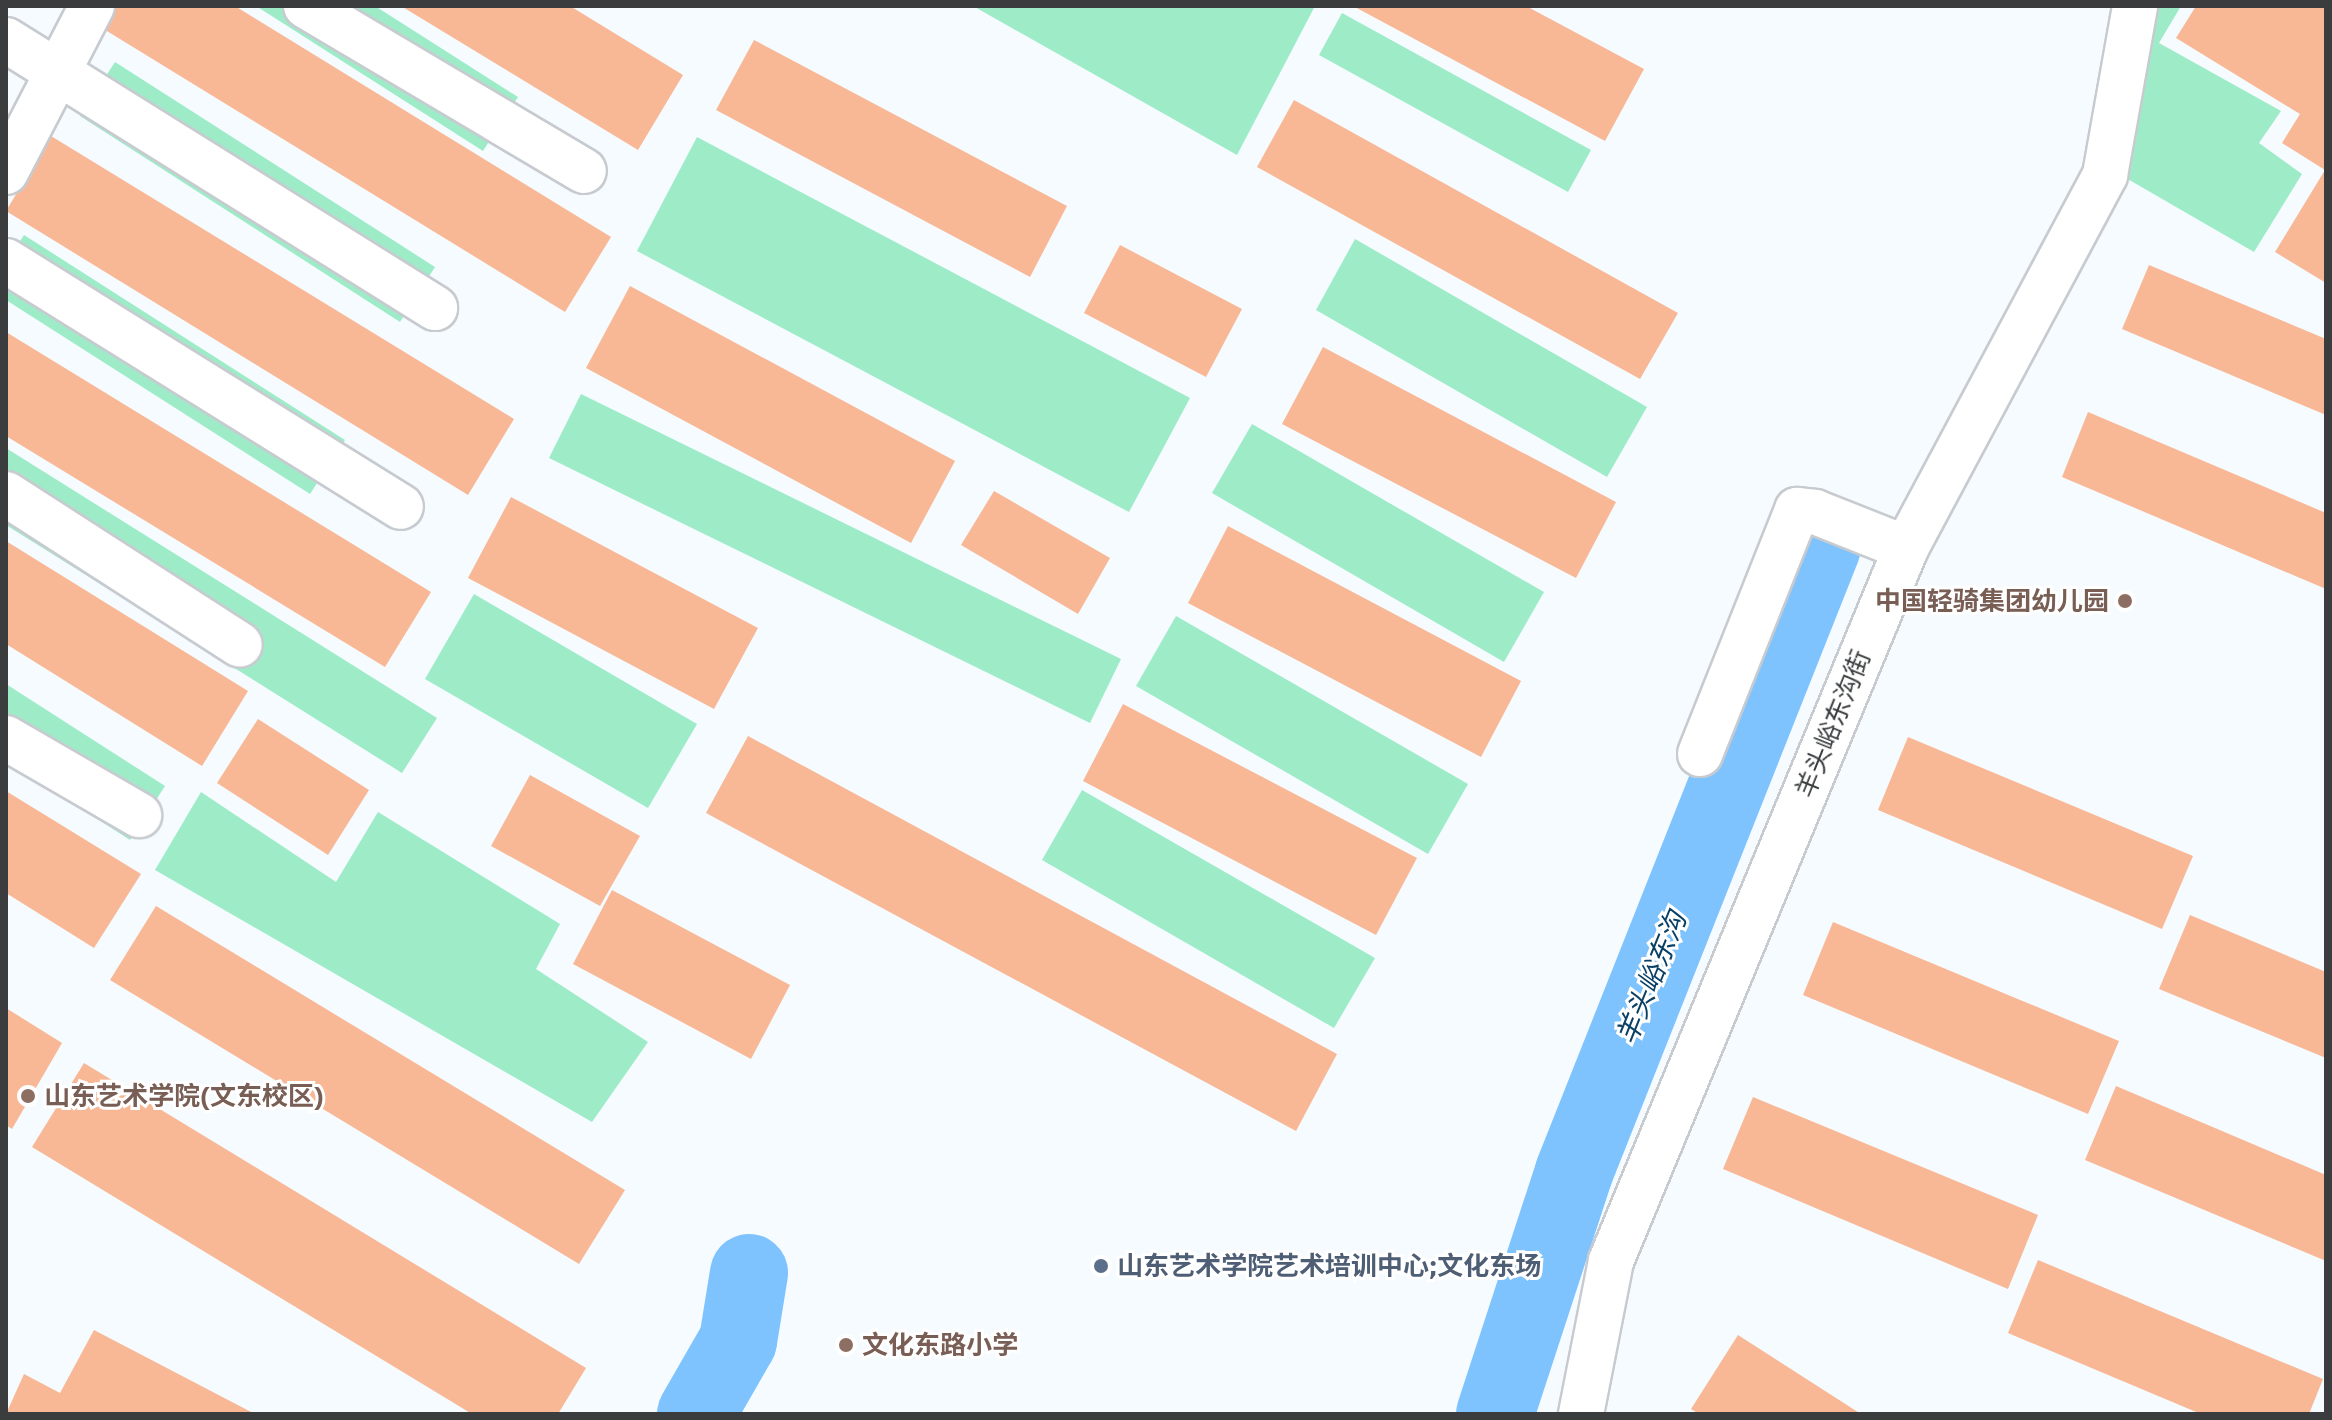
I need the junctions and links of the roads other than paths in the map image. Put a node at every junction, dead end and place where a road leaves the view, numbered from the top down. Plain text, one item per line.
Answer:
1 (92, 6) edge
2 (306, 6) edge
3 (2135, 6) edge
4 (6, 40) edge
5 (58, 72) junction
6 (584, 171) dead end
7 (6, 172) edge
8 (6, 261) edge
9 (435, 308) dead end
10 (6, 494) edge
11 (401, 507) dead end
12 (1906, 548) junction
13 (240, 645) dead end
14 (6, 738) edge
15 (1700, 754) dead end
16 (139, 815) dead end
17 (1581, 1414) edge

1 - 5 street
2 - 6 street
3 - 12 street, 羊头峪东沟街
4 - 5 street
5 - 7 street
5 - 9 street
8 - 11 street
10 - 13 street
12 - 15 street
12 - 17 street, 羊头峪东沟街
14 - 16 street

